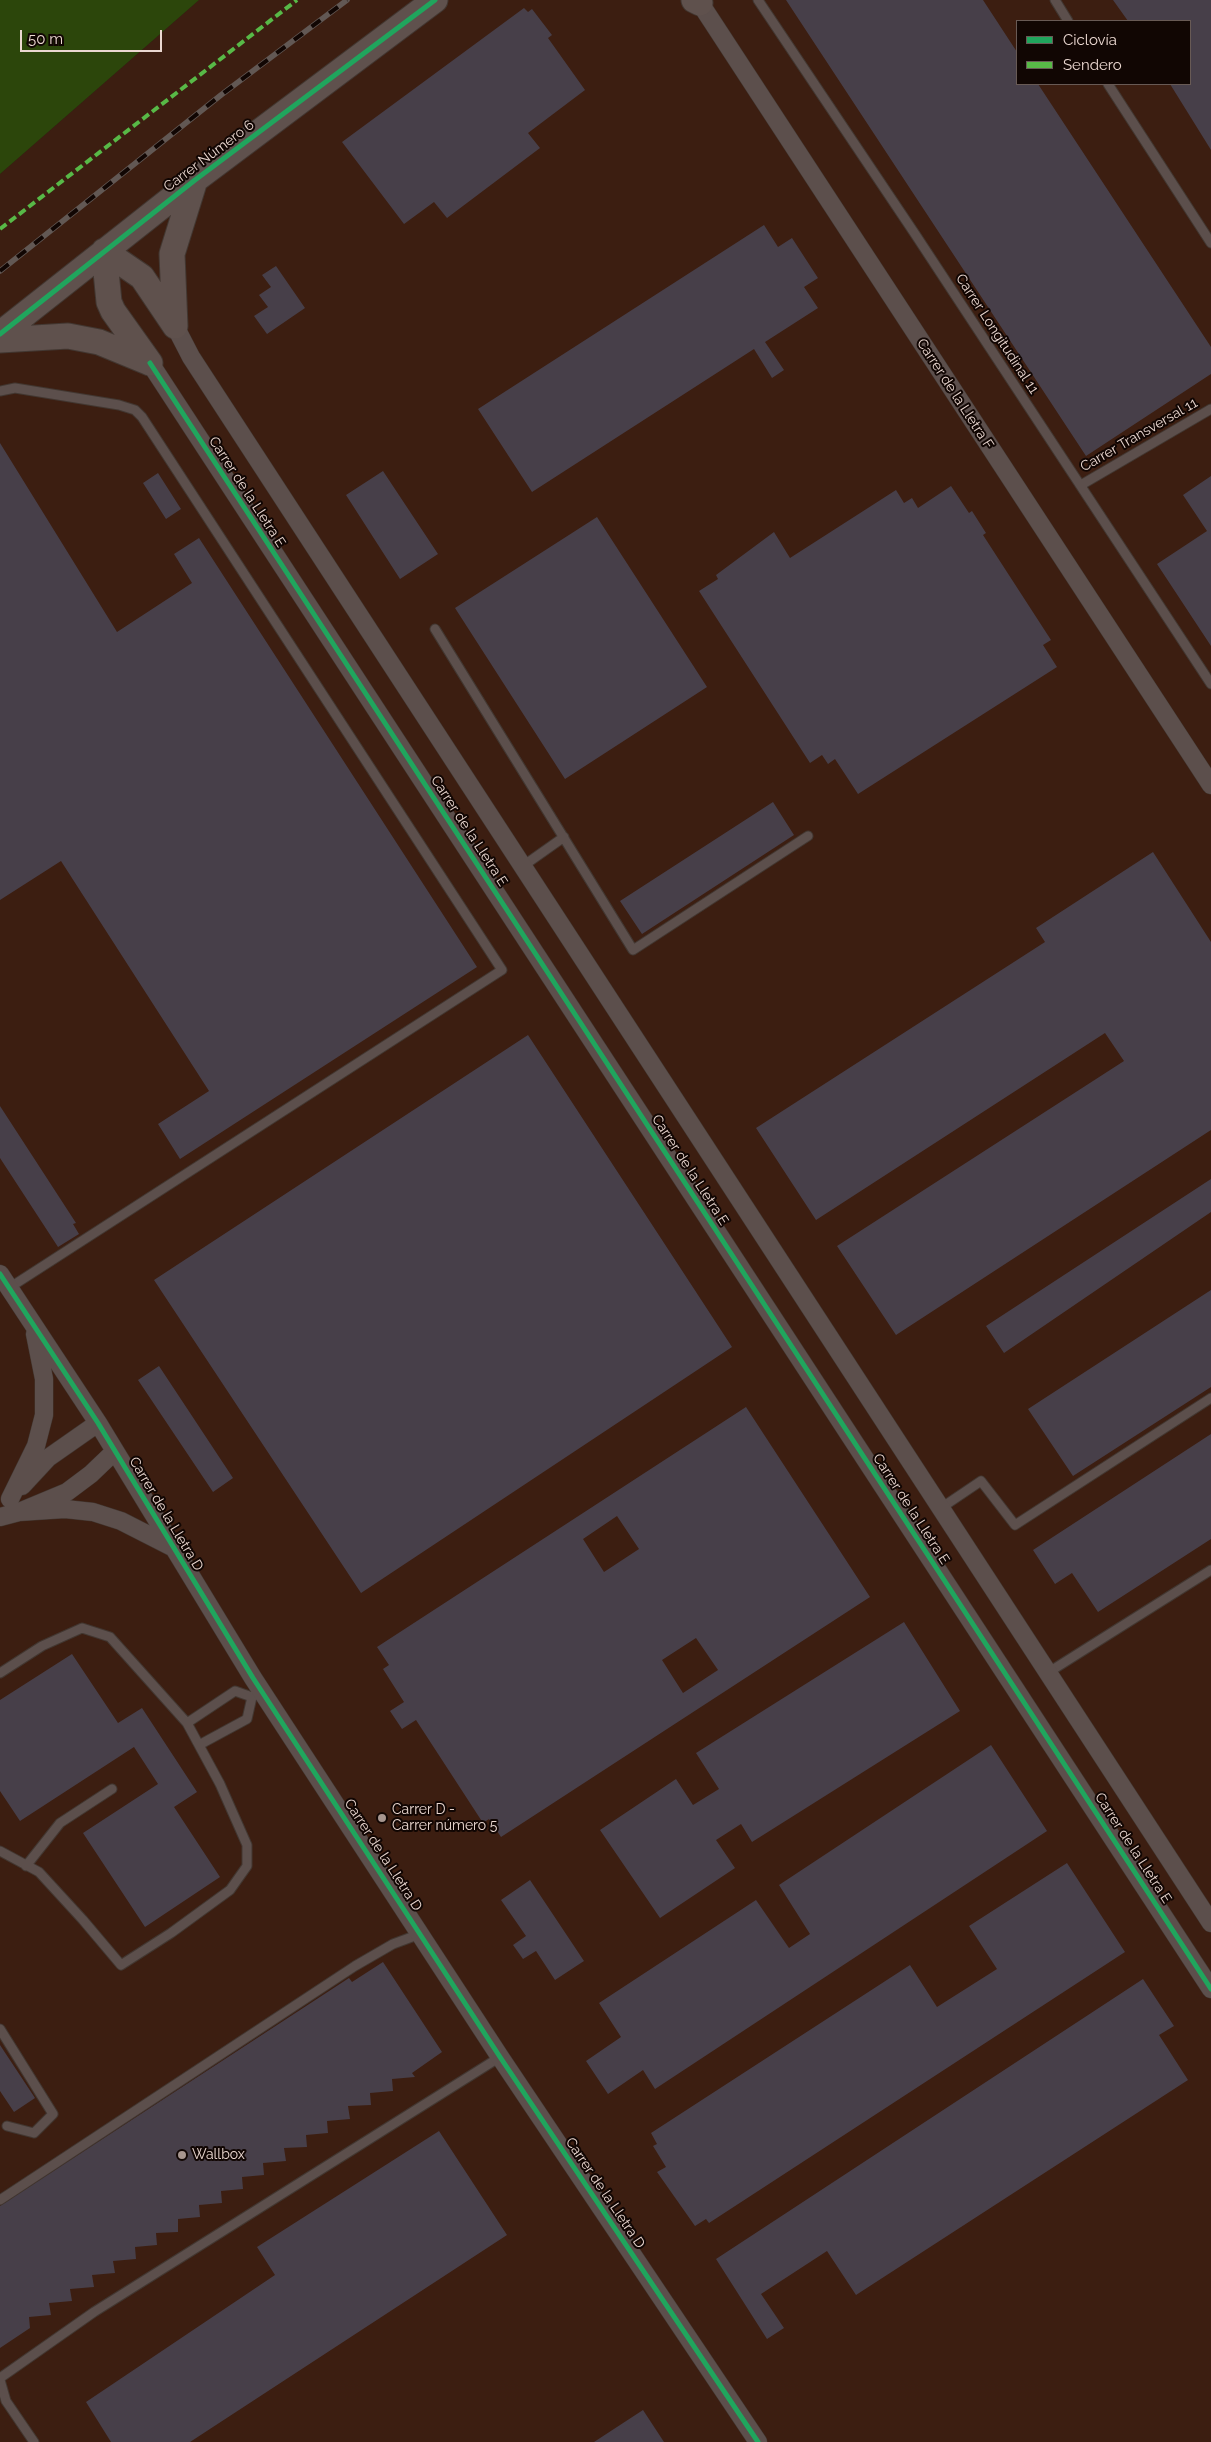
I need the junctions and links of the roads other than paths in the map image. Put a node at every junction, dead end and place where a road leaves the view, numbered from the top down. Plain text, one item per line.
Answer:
1 (435, 0) edge
2 (758, 0) edge
3 (1055, 0) edge
4 (697, 1) edge
5 (1067, 20) edge
6 (1109, 85) edge
7 (195, 180) junction
8 (1211, 243) edge
9 (104, 252) junction
10 (175, 326) junction
11 (0, 334) edge
12 (0, 340) edge
13 (150, 363) junction
14 (0, 392) edge
15 (1211, 409) edge
16 (1081, 485) junction
17 (434, 629) dead end
18 (1211, 684) edge
19 (1211, 785) edge
20 (808, 836) dead end
21 (564, 837) junction
22 (523, 866) junction
23 (5, 1281) edge
24 (34, 1326) junction
25 (1211, 1398) edge
26 (98, 1423) junction
27 (115, 1451) junction
28 (10, 1507) edge
29 (941, 1508) junction
30 (0, 1517) edge
31 (174, 1548) junction
32 (1211, 1570) edge
33 (1049, 1672) junction
34 (0, 1673) edge
35 (257, 1694) junction
36 (187, 1723) junction
37 (199, 1745) junction
38 (112, 1789) dead end
39 (0, 1851) edge
40 (26, 1866) junction
41 (1211, 1923) edge
42 (420, 1934) junction
43 (1211, 1989) edge
44 (0, 2029) edge
45 (500, 2057) junction
46 (7, 2126) dead end
47 (0, 2200) edge
48 (0, 2379) edge
49 (34, 2442) edge
50 (758, 2442) edge

1 - 7 main road, Carrer Número 6
2 - 16 lane, Carrer Longitudinal 11
3 - 5 lane
4 - 19 street, Carrer de la Lletra F
6 - 8 lane
7 - 9 main road, Carrer Número 6
7 - 10 main road
9 - 10 main road
9 - 11 main road, Carrer Número 6
9 - 13 main road
10 - 22 street, Carrer de la Lletra E
12 - 13 main road
13 - 43 street, Carrer de la Lletra E
14 - 23 lane
15 - 16 lane, Carrer Transversal 11
16 - 18 lane, Carrer Longitudinal 11
17 - 21 lane
20 - 21 lane
21 - 22 lane
22 - 29 street, Carrer de la Lletra E
23 - 24 street, Carrer de la Lletra D
24 - 26 street, Carrer de la Lletra D
24 - 28 street
25 - 29 lane
26 - 27 street, Carrer de la Lletra D
26 - 28 street
27 - 28 street
27 - 31 street, Carrer de la Lletra D
28 - 30 street
28 - 31 street
29 - 33 street, Carrer de la Lletra E
31 - 35 street, Carrer de la Lletra D
32 - 33 lane
33 - 41 street, Carrer de la Lletra E
34 - 36 lane
35 - 36 lane
35 - 37 lane
35 - 42 street, Carrer de la Lletra D
36 - 37 lane
37 - 40 lane
38 - 40 lane
39 - 40 lane
42 - 45 street, Carrer de la Lletra D
42 - 47 lane
44 - 46 lane
45 - 48 lane
45 - 50 street, Carrer de la Lletra D
48 - 49 lane

